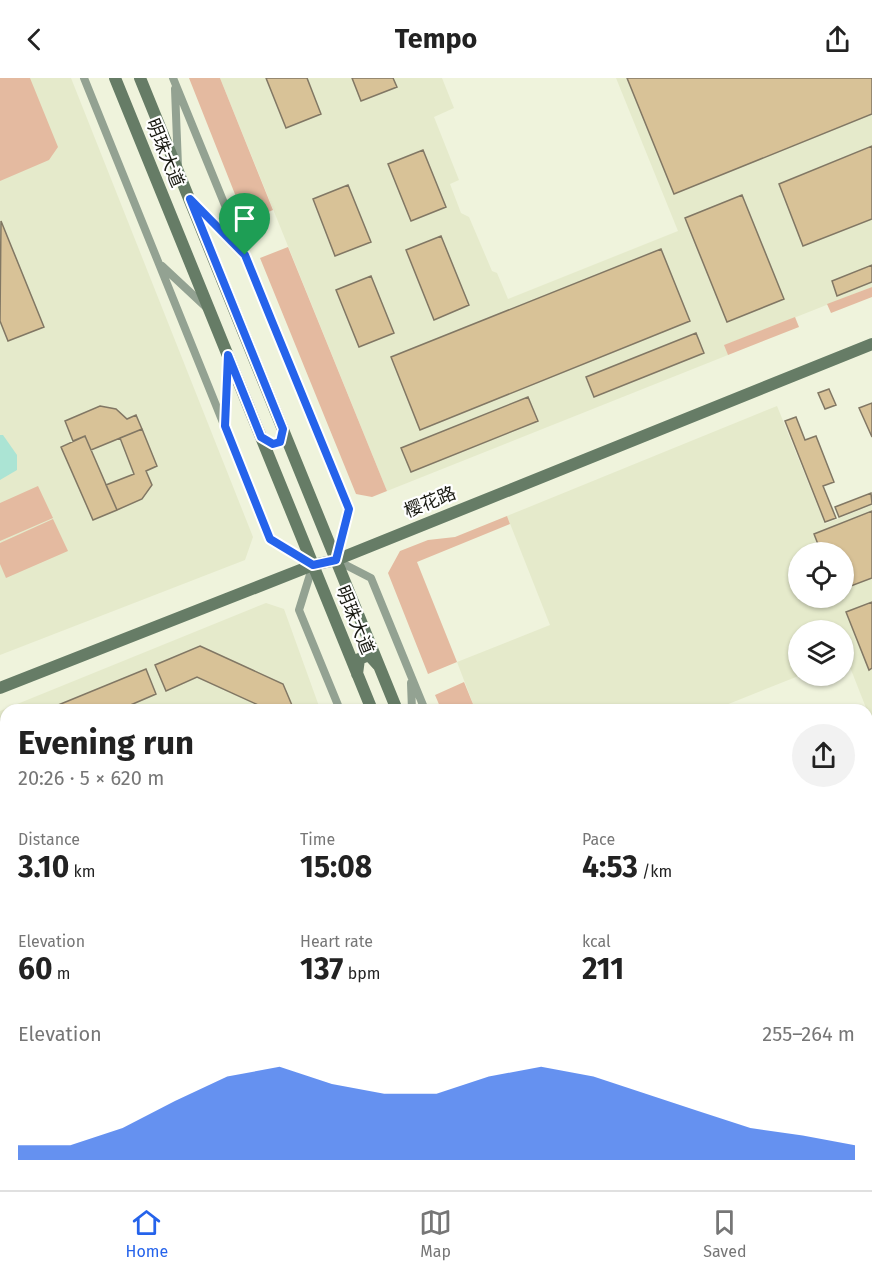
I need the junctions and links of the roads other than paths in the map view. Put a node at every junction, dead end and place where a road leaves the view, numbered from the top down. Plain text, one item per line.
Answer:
1 (84, 78) edge
2 (115, 78) edge
3 (124, 78) edge
4 (140, 79) edge
5 (174, 80) edge
6 (121, 92) junction
7 (179, 173) junction
8 (190, 199) junction
9 (245, 255) junction
10 (159, 264) junction
11 (210, 311) junction
12 (872, 344) edge
13 (228, 355) junction
14 (225, 426) junction
15 (283, 429) junction
16 (261, 437) junction
17 (336, 560) junction
18 (313, 565) junction
19 (379, 666) junction
20 (357, 674) junction
21 (411, 677) junction
22 (0, 688) edge
23 (338, 704) edge
24 (370, 704) edge
25 (395, 704) edge
26 (412, 704) edge
27 (422, 704) edge

1 - 10 street
2 - 6 main road, 明珠大道
3 - 6 main road
4 - 7 main road, 明珠大道
5 - 7 street
5 - 9 street
6 - 11 main road, 明珠大道
7 - 8 main road, 明珠大道
8 - 9 street
8 - 15 main road, 明珠大道
9 - 17 street
10 - 11 street
10 - 14 street
11 - 13 main road, 明珠大道
12 - 17 main road, 樱花路
13 - 14 street
13 - 16 main road, 明珠大道
14 - 18 street
15 - 16 main road
15 - 17 main road, 明珠大道
16 - 18 main road, 明珠大道
17 - 18 main road, 樱花路
17 - 19 main road, 明珠大道
17 - 21 street
18 - 20 main road, 明珠大道
18 - 22 main road, 樱花路
18 - 23 street
19 - 20 main road
19 - 25 main road, 明珠大道
20 - 24 main road, 明珠大道
21 - 26 street
21 - 27 street

